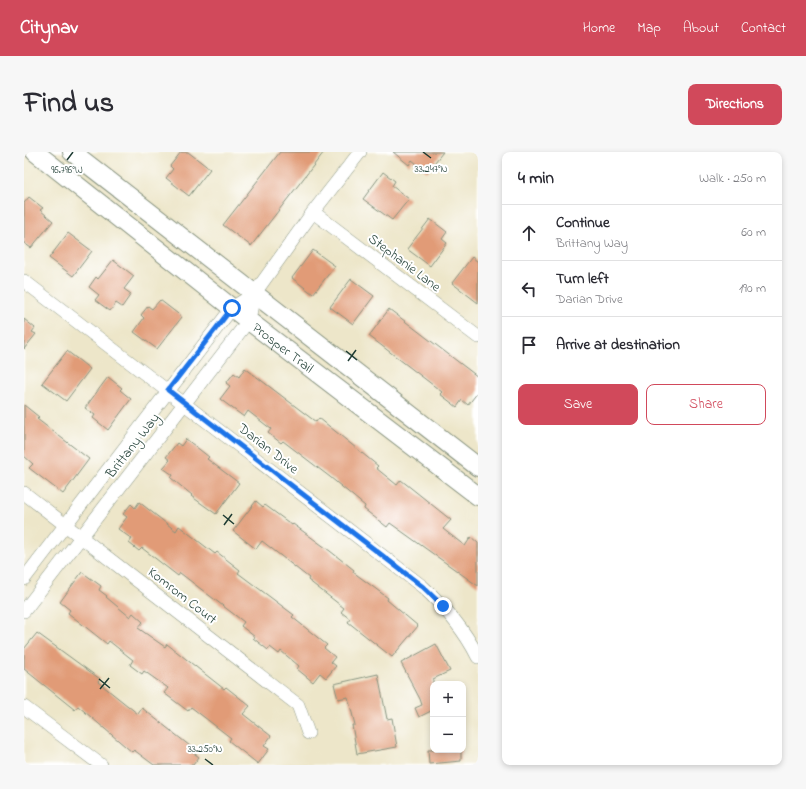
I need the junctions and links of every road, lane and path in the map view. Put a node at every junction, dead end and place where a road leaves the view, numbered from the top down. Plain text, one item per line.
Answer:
1 (35, 152) edge
2 (72, 152) edge
3 (360, 152) edge
4 (313, 212) junction
5 (24, 281) edge
6 (254, 294) junction
7 (232, 308) junction
8 (249, 320) junction
9 (478, 337) edge
10 (168, 390) junction
11 (184, 403) junction
12 (478, 467) edge
13 (24, 493) edge
14 (478, 496) edge
15 (65, 525) junction
16 (81, 537) junction
17 (24, 579) edge
18 (24, 611) edge
19 (478, 657) edge
20 (24, 707) edge
21 (308, 733) dead end
22 (101, 765) edge

1 - 7 main road, Prosper Trail
2 - 6 main road, Prosper Trail
3 - 4 street, Brittany Way
4 - 6 street, Brittany Way
4 - 9 street, Stephanie Lane
5 - 10 street, Darian Drive
6 - 7 street, Brittany Way
6 - 8 street, Brittany Way
6 - 12 main road, Prosper Trail
7 - 8 main road, Prosper Trail
7 - 10 street, Brittany Way
8 - 11 street, Brittany Way
8 - 14 main road, Prosper Trail
10 - 11 street, Darian Drive
10 - 15 street, Brittany Way
11 - 16 street, Brittany Way
11 - 19 street, Darian Drive
13 - 15 street, Komrom Court
15 - 16 street, Komrom Court
15 - 17 street, Brittany Way
16 - 18 street, Brittany Way
16 - 21 street, Komrom Court
20 - 22 street

